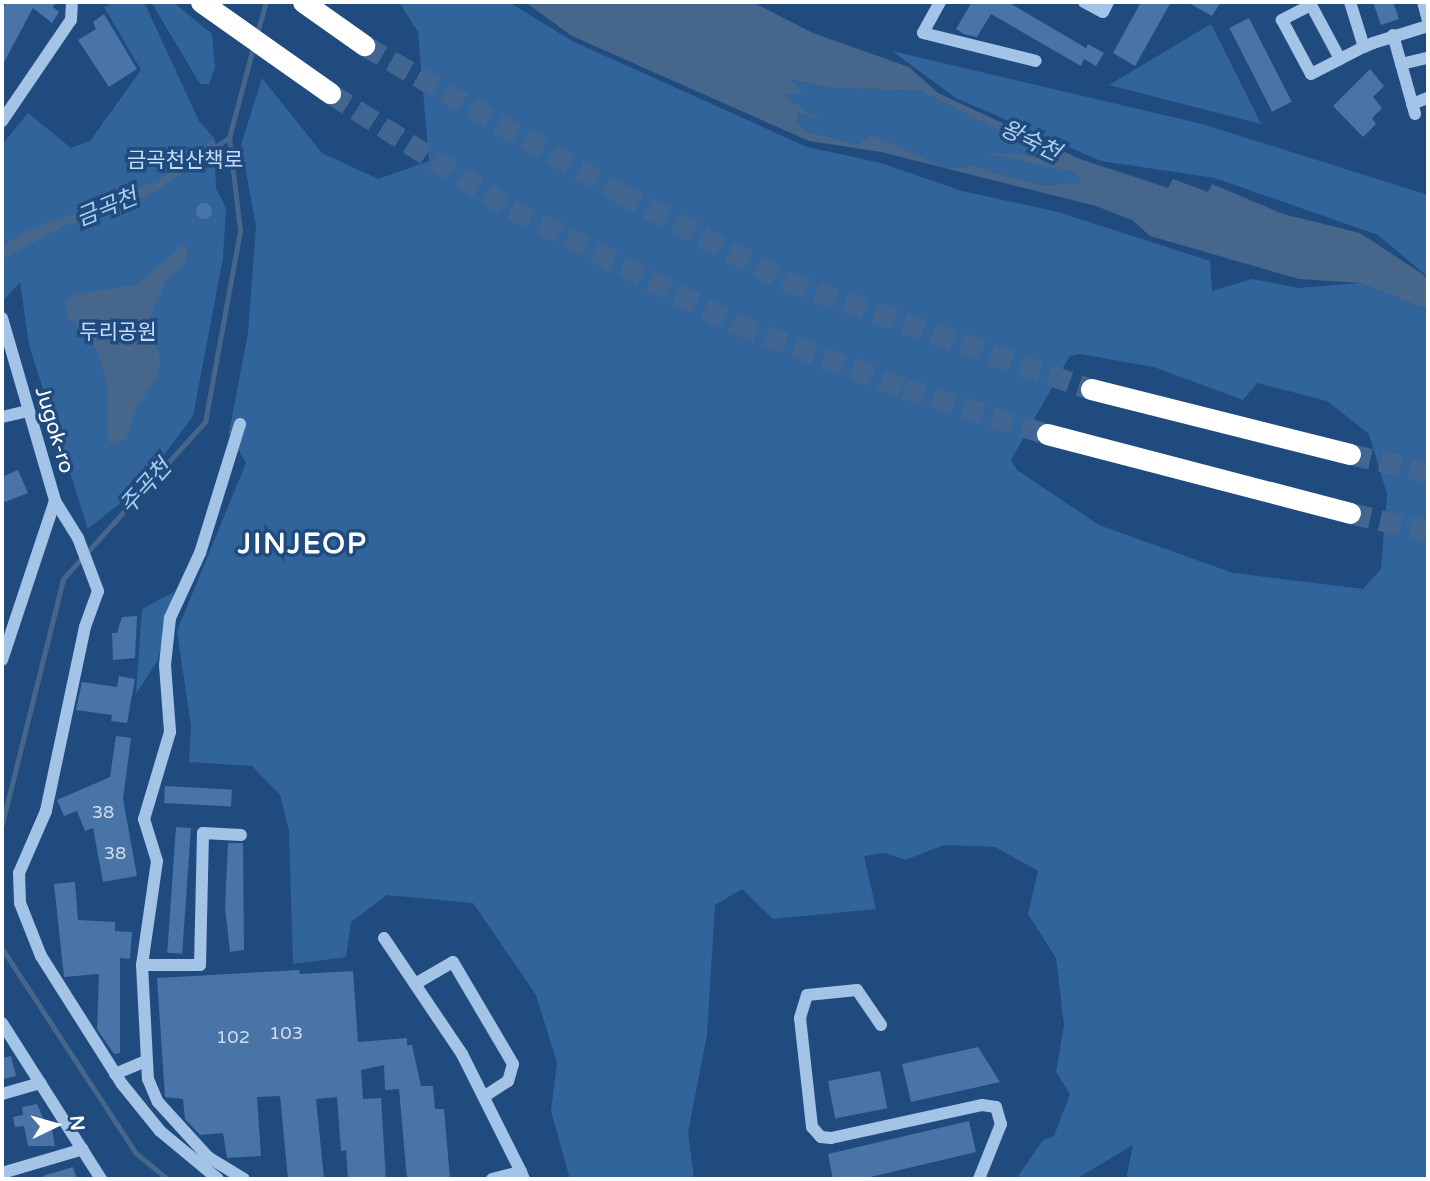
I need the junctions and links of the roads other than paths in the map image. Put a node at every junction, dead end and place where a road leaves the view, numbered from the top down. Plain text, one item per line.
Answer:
1 (72, 2) edge
2 (201, 2) edge
3 (940, 2) edge
4 (1084, 2) edge
5 (1108, 2) edge
6 (1350, 2) edge
7 (1423, 2) edge
8 (305, 3) edge
9 (1310, 3) edge
10 (1428, 21) edge
11 (1428, 26) edge
12 (1393, 35) junction
13 (364, 45) tunnel mouth
14 (1364, 47) junction
15 (1428, 58) edge
16 (1340, 60) junction
17 (1036, 61) dead end
18 (1401, 64) junction
19 (330, 93) tunnel mouth
20 (1428, 98) edge
21 (2, 121) edge
22 (3, 324) edge
23 (1091, 389) tunnel mouth
24 (28, 411) junction
25 (2, 418) edge
26 (240, 424) dead end
27 (1047, 434) tunnel mouth
28 (1350, 454) tunnel mouth
29 (55, 501) junction
30 (1350, 513) tunnel mouth
31 (2, 660) edge
32 (241, 835) dead end
33 (384, 938) dead end
34 (142, 965) junction
35 (415, 984) junction
36 (2, 1023) edge
37 (881, 1025) dead end
38 (146, 1061) junction
39 (115, 1074) junction
40 (40, 1083) junction
41 (2, 1094) edge
42 (485, 1096) junction
43 (83, 1149) junction
44 (2, 1173) edge
45 (523, 1175) edge
46 (101, 1179) edge
47 (218, 1179) edge
48 (244, 1179) edge
49 (492, 1179) edge
50 (979, 1179) edge

1 - 21 street
2 - 19 highway
3 - 17 street
4 - 5 street
6 - 14 street
7 - 10 street
8 - 13 highway
9 - 16 street
9 - 16 street
11 - 12 street
12 - 14 street
12 - 18 street
14 - 16 street
15 - 18 street
18 - 20 street
22 - 24 street, Jugok-ro
23 - 28 highway
24 - 25 street
24 - 29 street, Jugok-ro
26 - 34 street
27 - 30 highway
29 - 31 street, Jugok-ro
29 - 39 street
32 - 34 street
33 - 35 street
34 - 38 street
35 - 42 street
35 - 42 street
36 - 40 street
37 - 50 street
38 - 39 street
38 - 48 street
39 - 47 street
40 - 41 street
40 - 43 street
42 - 45 street
43 - 44 street
43 - 46 street
45 - 49 street

